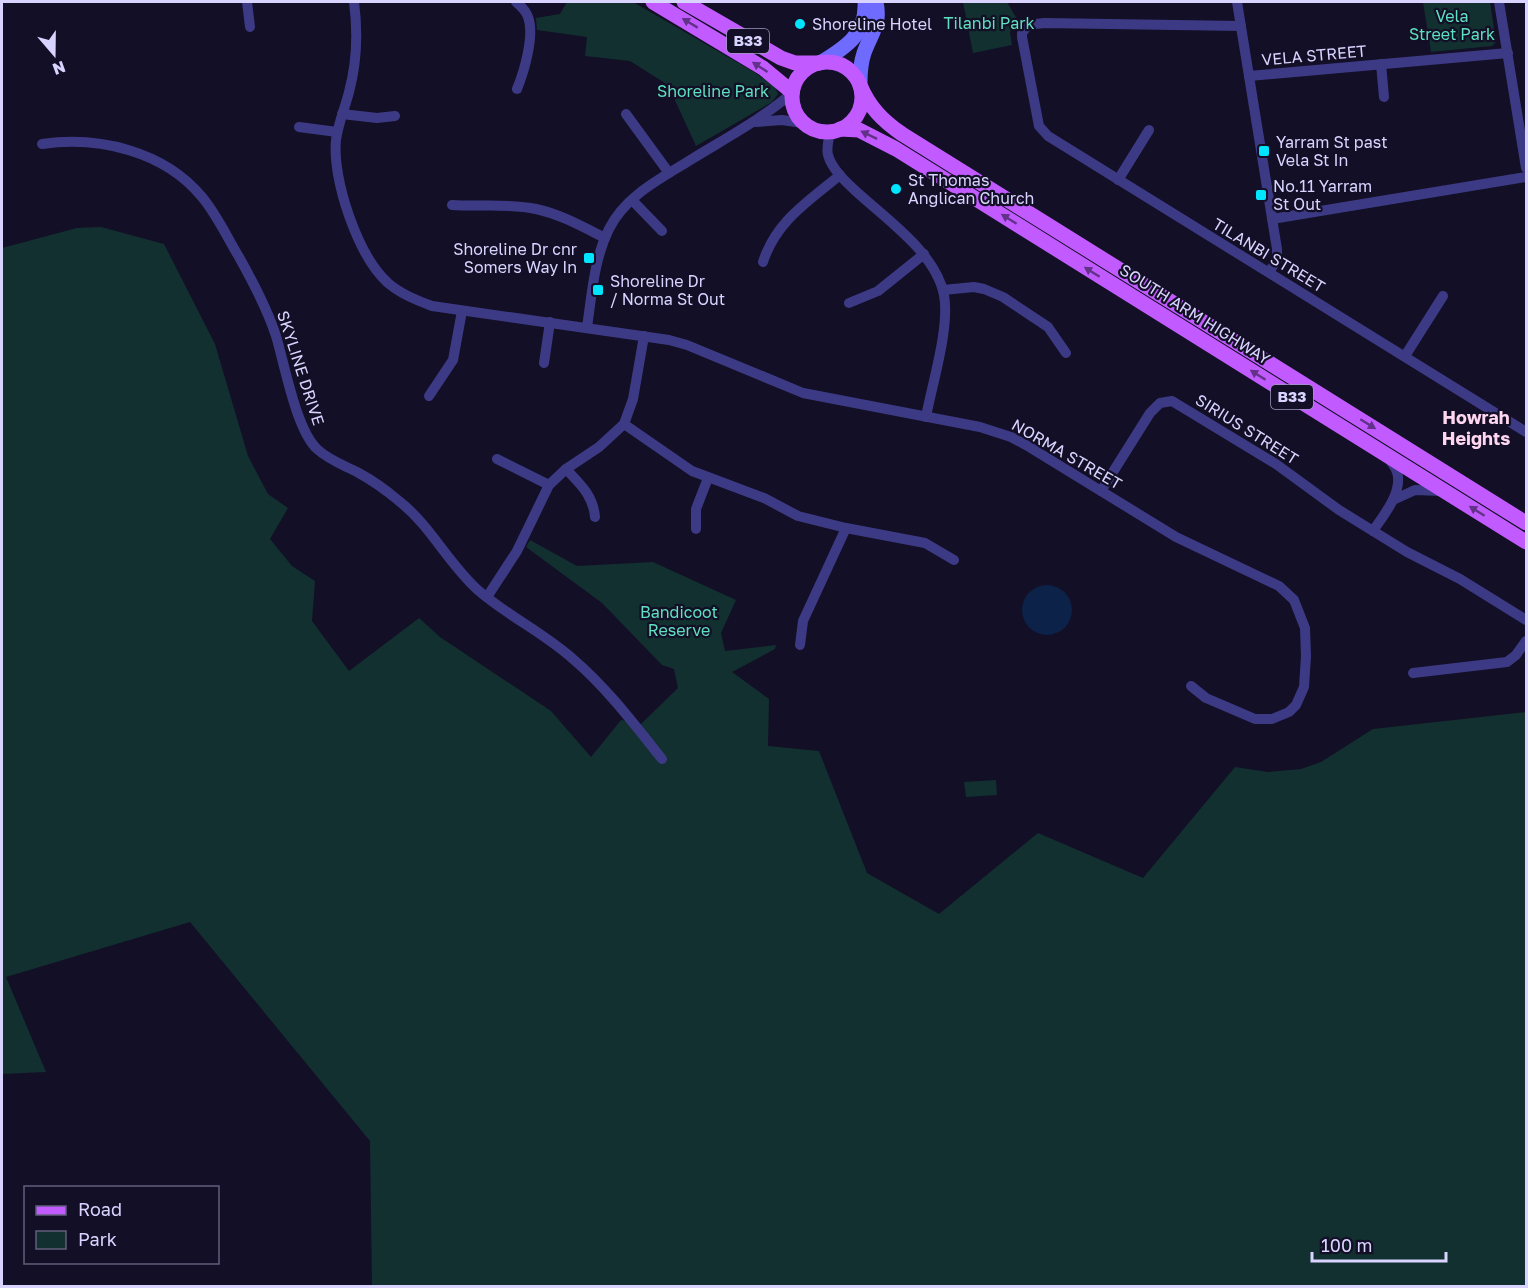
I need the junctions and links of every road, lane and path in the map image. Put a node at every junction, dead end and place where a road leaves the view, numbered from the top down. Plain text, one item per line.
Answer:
1 (247, 2) edge
2 (354, 2) edge
3 (516, 2) edge
4 (653, 2) edge
5 (684, 2) edge
6 (865, 2) edge
7 (876, 2) edge
8 (1237, 2) edge
9 (1499, 2) edge
10 (1241, 26) junction
11 (250, 27) dead end
12 (1508, 53) junction
13 (819, 63) junction
14 (1381, 64) junction
15 (1249, 76) junction
16 (860, 84) junction
17 (517, 89) dead end
18 (792, 92) junction
19 (1384, 97) dead end
20 (342, 114) junction
21 (626, 114) dead end
22 (395, 116) dead end
23 (803, 123) junction
24 (748, 125) junction
25 (299, 127) dead end
26 (835, 130) junction
27 (1149, 130) dead end
28 (337, 132) junction
29 (42, 144) dead end
30 (1527, 168) edge
31 (669, 173) junction
32 (840, 175) junction
33 (1527, 177) edge
34 (1118, 180) junction
35 (632, 200) junction
36 (452, 205) dead end
37 (1272, 219) junction
38 (662, 231) dead end
39 (605, 238) junction
40 (924, 254) junction
41 (763, 262) dead end
42 (1269, 272) junction
43 (943, 290) junction
44 (1443, 296) dead end
45 (849, 303) dead end
46 (462, 311) junction
47 (550, 322) junction
48 (587, 327) junction
49 (644, 336) junction
50 (1066, 353) dead end
51 (1405, 356) junction
52 (544, 363) dead end
53 (429, 396) dead end
54 (926, 417) junction
55 (624, 424) junction
56 (1527, 432) edge
57 (1388, 456) junction
58 (497, 459) dead end
59 (566, 469) junction
60 (708, 478) junction
61 (549, 485) junction
62 (1101, 490) junction
63 (1446, 492) junction
64 (1393, 500) junction
65 (595, 517) dead end
66 (1527, 523) edge
67 (846, 528) junction
68 (696, 529) dead end
69 (1373, 531) junction
70 (1527, 542) edge
71 (954, 560) dead end
72 (487, 597) junction
73 (1527, 620) edge
74 (1527, 641) edge
75 (800, 645) dead end
76 (1413, 673) dead end
77 (1191, 686) dead end
78 (662, 759) dead end

1 - 11 street
2 - 20 street, NORMA STREET
3 - 17 street
18 -> 4 main road, B33
5 - 13 main road, B33
6 - 13 main road
7 - 16 main road
8 - 10 street
9 - 12 street
10 - 15 street
10 - 34 street, TILANBI STREET
12 - 14 street, VELA STREET
12 - 30 street
13 - 16 main road, B33
13 - 18 main road
14 - 15 street, VELA STREET
14 - 19 street, VELA STREET
15 - 37 street
16 - 26 main road
16 -> 66 main road, SOUTH ARM HIGHWAY / B33
18 - 23 main road
18 - 24 street
20 - 22 street
20 - 28 street, NORMA STREET
21 - 31 street
23 - 24 street
23 - 26 main road, B33
24 - 31 street
25 - 28 street
26 - 32 street
57 -> 26 main road, SOUTH ARM HIGHWAY / B33
27 - 34 street
28 - 46 street, NORMA STREET
29 - 72 street, SKYLINE DRIVE
31 - 35 street
32 - 40 street
32 - 41 street
33 - 37 street
34 - 42 street, TILANBI STREET
35 - 38 street
35 - 39 street
36 - 39 street
37 - 42 street
39 - 48 street
40 - 43 street
40 - 45 street
42 - 51 street, TILANBI STREET
43 - 50 street
43 - 54 street
44 - 51 street
46 - 47 street, NORMA STREET
46 - 53 street
47 - 48 street, NORMA STREET
47 - 52 street
48 - 49 street, NORMA STREET
49 - 54 street, NORMA STREET
49 - 55 street
51 - 56 street, TILANBI STREET
54 - 62 street, NORMA STREET
55 - 59 street
55 - 60 street
57 - 63 main road, SOUTH ARM HIGHWAY / B33
57 - 64 street
58 - 61 street
59 - 61 street
59 - 65 street
60 - 67 street
60 - 68 street
61 - 72 street
62 - 69 street, SIRIUS STREET
62 - 77 street, NORMA STREET
63 - 64 street
70 -> 63 main road, SOUTH ARM HIGHWAY / B33
64 - 69 street
67 - 71 street
67 - 75 street
69 - 73 street, SIRIUS STREET
72 - 78 street, SKYLINE DRIVE
74 - 76 street

